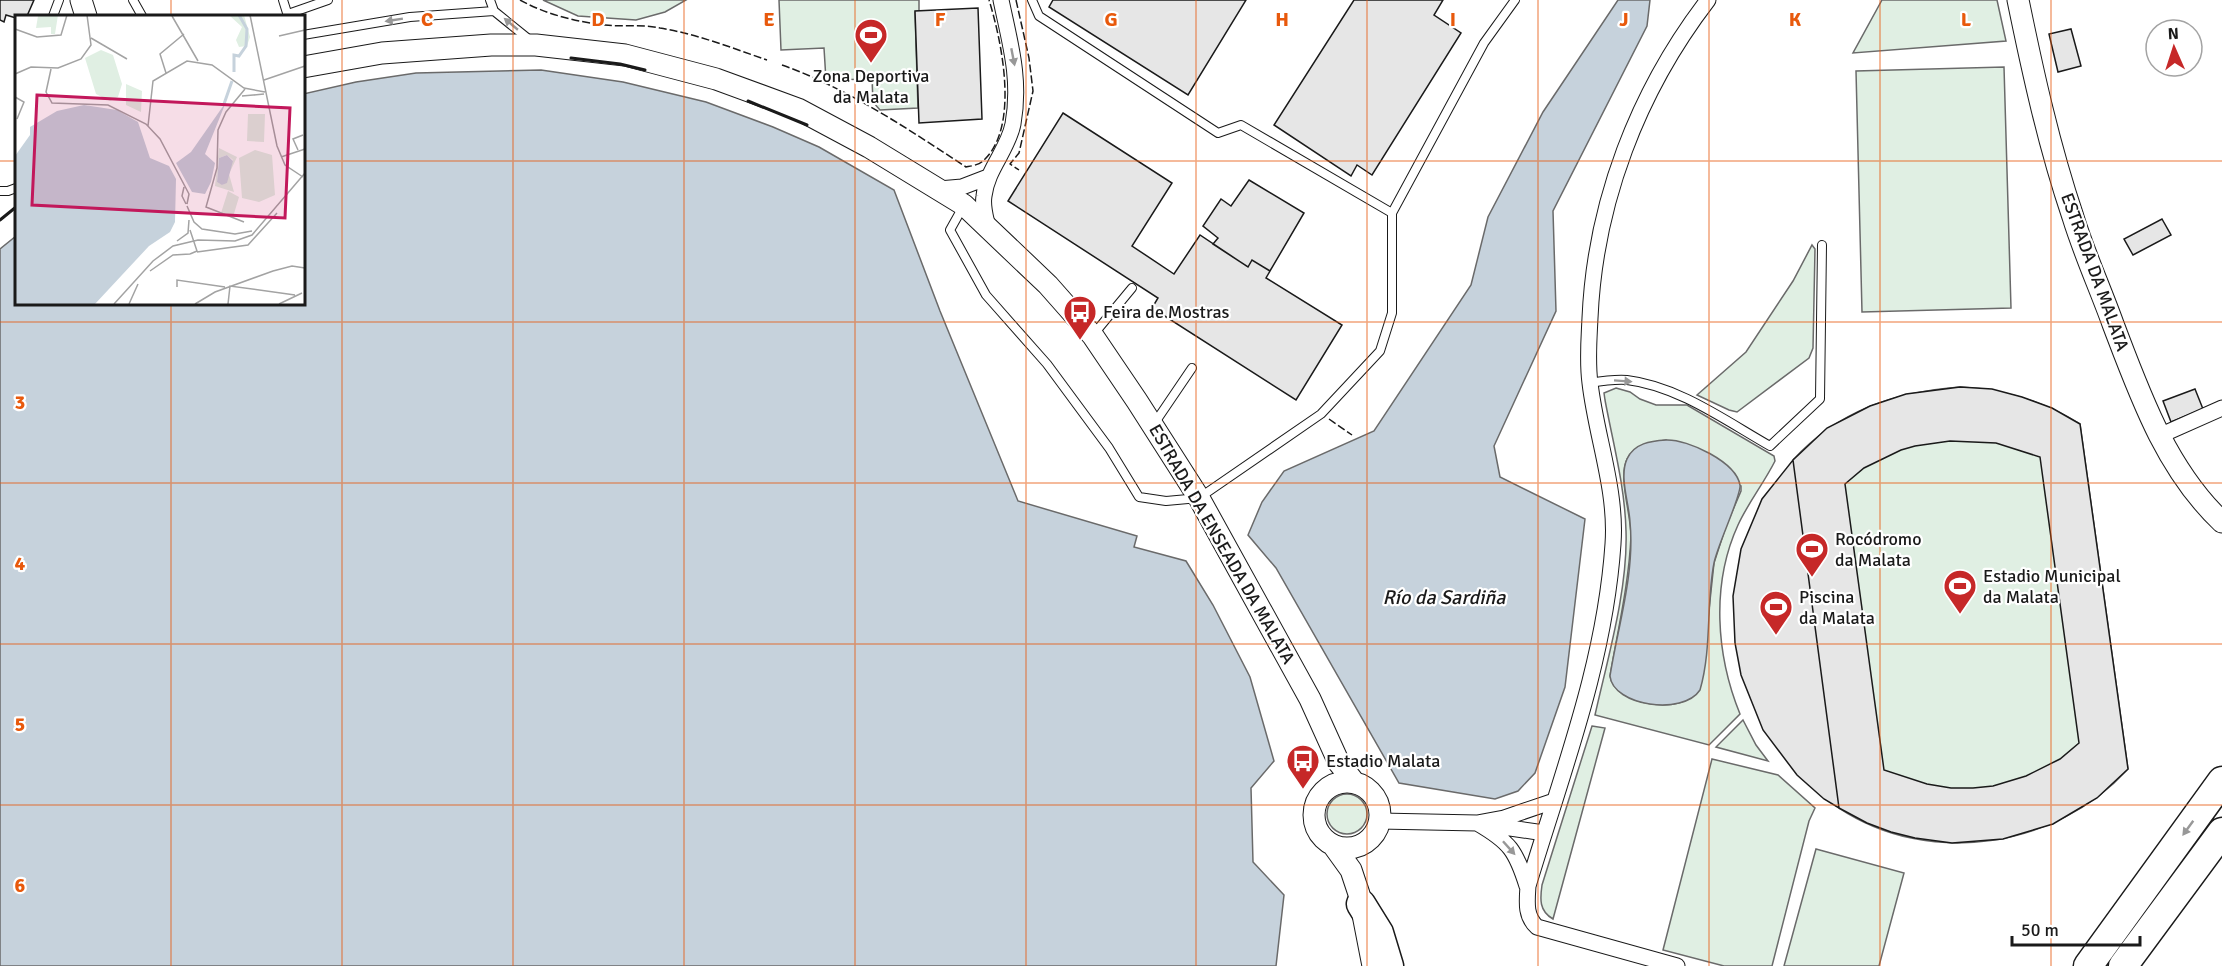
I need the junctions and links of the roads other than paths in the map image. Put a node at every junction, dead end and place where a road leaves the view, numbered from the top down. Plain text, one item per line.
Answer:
1 (58, 0) edge
2 (81, 0) edge
3 (133, 0) edge
4 (284, 0) edge
5 (328, 0) edge
6 (489, 0) edge
7 (1001, 0) edge
8 (1032, 0) edge
9 (1515, 0) edge
10 (1708, 0) edge
11 (2018, 0) edge
12 (494, 11) junction
13 (53, 15) edge
14 (87, 15) edge
15 (141, 15) edge
16 (288, 15) edge
17 (304, 35) edge
18 (536, 45) junction
19 (304, 67) edge
20 (988, 177) junction
21 (15, 188) edge
22 (939, 189) junction
23 (0, 190) edge
24 (964, 205) junction
25 (1392, 213) junction
26 (988, 228) junction
27 (1822, 245) dead end
28 (1132, 288) dead end
29 (1092, 336) junction
30 (1192, 368) dead end
31 (1590, 383) junction
32 (2222, 408) edge
33 (1153, 425) junction
34 (2159, 436) junction
35 (1199, 498) junction
36 (2222, 522) edge
37 (1329, 744) junction
38 (2222, 781) edge
39 (1354, 782) junction
40 (1321, 795) junction
41 (1554, 801) junction
42 (1477, 824) junction
43 (1376, 830) junction
44 (2222, 832) edge
45 (1544, 833) junction
46 (1333, 845) junction
47 (1527, 886) junction
48 (1360, 899) junction
49 (2154, 924) junction
50 (2116, 926) junction
51 (1373, 966) edge
52 (1389, 966) edge
53 (1677, 966) edge
54 (2075, 966) edge
55 (2088, 966) edge
56 (2123, 966) edge
57 (2132, 966) edge

1 - 13 lane
2 - 14 main road
3 - 15 lane
4 - 16 lane
5 - 16 lane
6 - 12 lane
7 -> 20 street
8 - 25 lane
9 - 25 lane
10 - 31 street
11 - 34 main road, ESTRADA DA MALATA
12 -> 17 lane
18 -> 12 lane
18 - 19 main road, ESTRADA DA ENSEADA DA MALATA
18 - 22 main road, ESTRADA DA ENSEADA DA MALATA
20 - 22 street
20 - 26 street
21 - 23 lane
22 - 24 main road, ESTRADA DA ENSEADA DA MALATA
24 - 26 main road, ESTRADA DA ENSEADA DA MALATA
24 - 35 lane
25 - 35 lane
26 - 29 main road, ESTRADA DA ENSEADA DA MALATA
31 -> 27 lane
28 - 29 lane
29 - 33 main road, ESTRADA DA ENSEADA DA MALATA
30 - 33 lane
31 - 41 street
32 - 34 street
33 - 35 main road, ESTRADA DA ENSEADA DA MALATA
34 - 36 main road, ESTRADA DA MALATA
35 - 37 main road, ESTRADA DA ENSEADA DA MALATA
37 - 39 main road, ESTRADA DA ENSEADA DA MALATA
37 - 40 main road, ESTRADA DA ENSEADA DA MALATA
38 -> 50 highway
39 - 40 main road
39 - 43 main road
40 - 46 main road
41 - 42 street
41 - 45 street
42 - 43 street
42 - 45 street
42 -> 47 street
43 - 46 main road
43 - 48 main road
44 - 49 highway
45 - 47 street
46 - 48 main road
47 - 53 street
48 - 51 main road
48 - 52 highway
49 - 56 highway
49 - 57 highway
50 - 54 highway
50 - 55 highway

